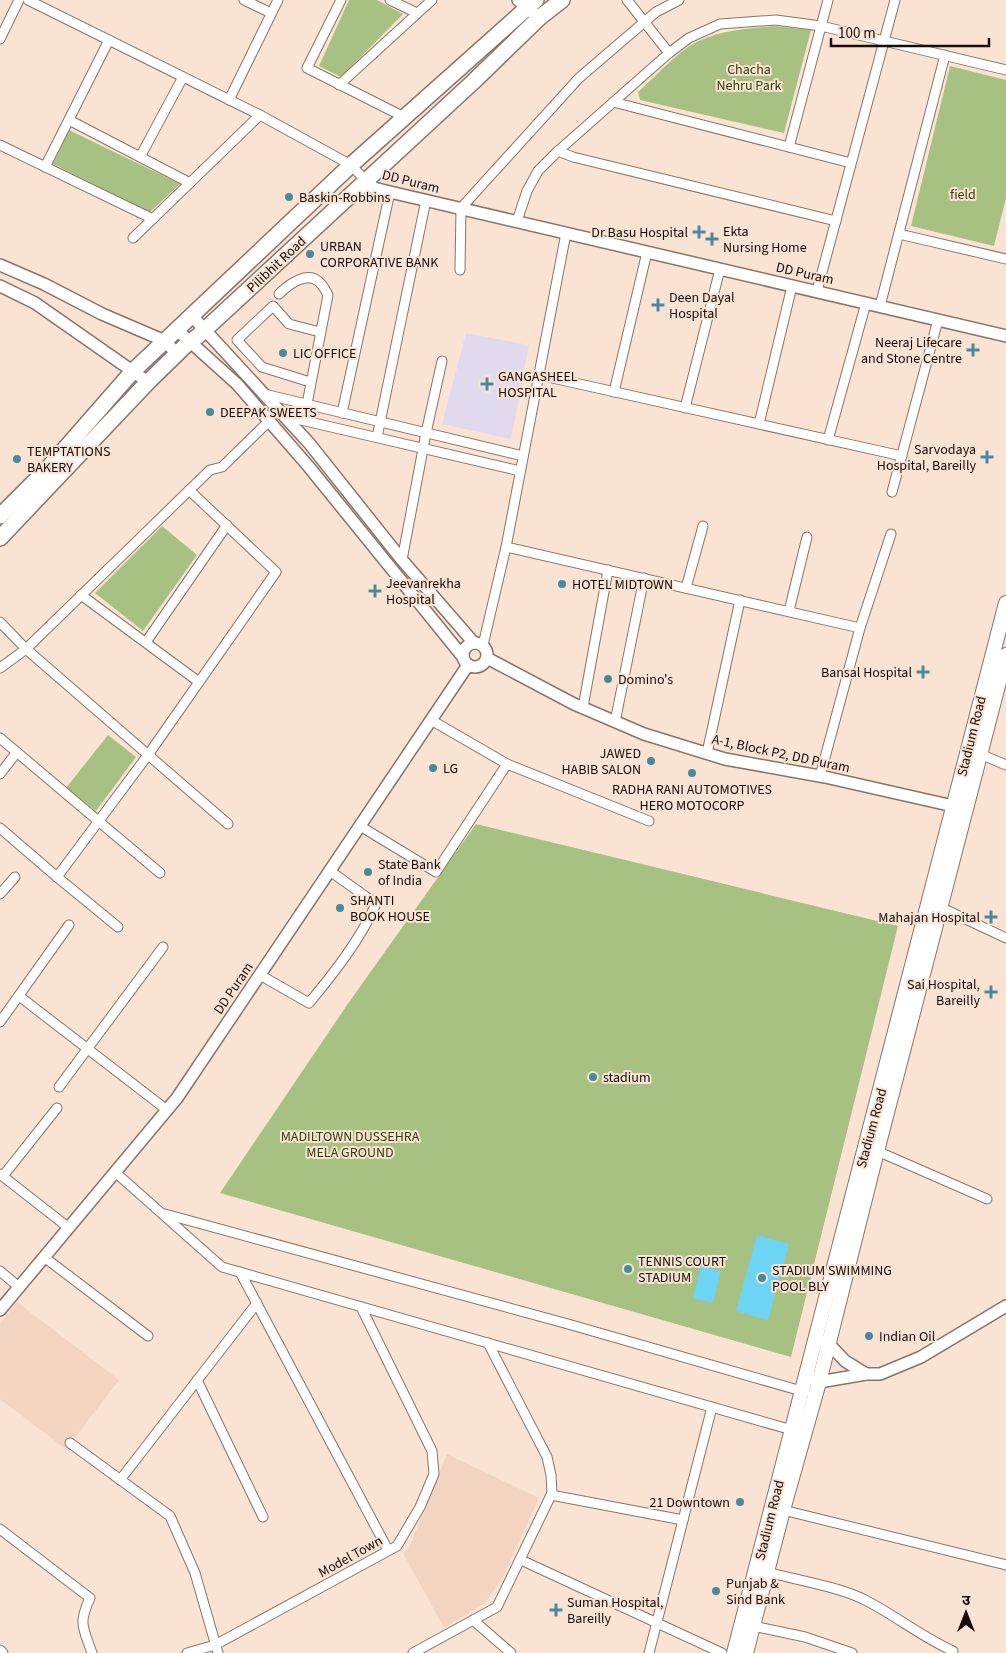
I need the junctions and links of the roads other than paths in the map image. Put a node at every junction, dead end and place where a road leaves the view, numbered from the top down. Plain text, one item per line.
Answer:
1 (19, 0) edge
2 (28, 0) edge
3 (244, 0) edge
4 (278, 0) edge
5 (341, 0) edge
6 (390, 0) edge
7 (432, 0) edge
8 (562, 0) edge
9 (627, 0) edge
10 (679, 0) edge
11 (828, 0) edge
12 (895, 0) edge
13 (527, 2) edge
14 (271, 13) junction
15 (417, 13) junction
16 (539, 18) junction
17 (644, 22) junction
18 (821, 26) junction
19 (0, 39) edge
20 (108, 40) junction
21 (884, 41) junction
22 (669, 53) junction
23 (945, 55) junction
24 (1006, 70) edge
25 (183, 77) junction
26 (339, 84) junction
27 (229, 100) junction
28 (612, 102) junction
29 (260, 115) junction
30 (404, 117) junction
31 (68, 120) junction
32 (0, 145) edge
33 (789, 147) junction
34 (558, 151) junction
35 (140, 157) junction
36 (852, 163) junction
37 (350, 165) junction
38 (45, 167) junction
39 (366, 181) junction
40 (190, 183) junction
41 (390, 192) junction
42 (426, 200) junction
43 (461, 208) junction
44 (153, 219) junction
45 (517, 221) junction
46 (836, 221) junction
47 (566, 233) junction
48 (899, 234) junction
49 (133, 238) dead end
50 (647, 252) junction
51 (1005, 255) edge
52 (0, 265) edge
53 (720, 269) junction
54 (460, 270) dead end
55 (0, 286) edge
56 (792, 286) junction
57 (817, 291) junction
58 (279, 294) dead end
59 (866, 303) junction
60 (880, 306) junction
61 (192, 316) junction
62 (938, 320) junction
63 (177, 330) junction
64 (204, 330) junction
65 (320, 332) junction
66 (1006, 336) edge
67 (165, 341) junction
68 (191, 342) junction
69 (177, 354) junction
70 (442, 361) dead end
71 (133, 371) junction
72 (539, 375) junction
73 (148, 382) junction
74 (310, 382) junction
75 (614, 392) junction
76 (264, 394) junction
77 (307, 404) junction
78 (685, 408) junction
79 (342, 413) junction
80 (284, 416) junction
81 (269, 421) junction
82 (380, 422) junction
83 (760, 424) junction
84 (426, 433) junction
85 (377, 438) junction
86 (828, 440) junction
87 (424, 448) junction
88 (523, 456) junction
89 (902, 456) junction
90 (520, 471) junction
91 (189, 490) junction
92 (892, 492) dead end
93 (0, 516) edge
94 (227, 525) junction
95 (703, 526) dead end
96 (890, 534) dead end
97 (808, 537) dead end
98 (0, 538) edge
99 (506, 547) junction
100 (402, 560) junction
101 (608, 570) junction
102 (644, 578) junction
103 (686, 588) junction
104 (81, 594) junction
105 (740, 600) junction
106 (1006, 603) edge
107 (789, 611) junction
108 (0, 622) edge
109 (860, 628) junction
110 (146, 642) junction
111 (478, 644) junction
112 (26, 649) junction
113 (1006, 655) edge
114 (488, 658) junction
115 (465, 661) junction
116 (0, 668) edge
117 (997, 679) edge
118 (199, 682) junction
119 (583, 708) junction
120 (431, 720) junction
121 (615, 722) junction
122 (0, 738) edge
123 (16, 752) junction
124 (707, 753) junction
125 (980, 754) junction
126 (148, 755) junction
127 (507, 764) junction
128 (1006, 765) edge
129 (0, 774) edge
130 (820, 776) junction
131 (960, 808) junction
132 (99, 821) junction
133 (649, 821) dead end
134 (228, 824) dead end
135 (360, 826) junction
136 (0, 828) edge
137 (330, 871) junction
138 (160, 873) dead end
139 (14, 877) dead end
140 (57, 877) junction
141 (0, 894) edge
142 (940, 908) junction
143 (70, 925) dead end
144 (118, 927) dead end
145 (1006, 938) edge
146 (162, 947) dead end
147 (260, 975) junction
148 (19, 996) junction
149 (0, 1022) edge
150 (86, 1048) junction
151 (58, 1087) dead end
152 (57, 1108) dead end
153 (167, 1110) junction
154 (877, 1151) junction
155 (115, 1172) junction
156 (1, 1175) edge
157 (987, 1199) dead end
158 (162, 1214) junction
159 (68, 1228) junction
160 (44, 1257) junction
161 (0, 1272) edge
162 (240, 1272) junction
163 (19, 1287) junction
164 (256, 1303) junction
165 (1006, 1306) edge
166 (361, 1307) junction
167 (0, 1310) edge
168 (148, 1336) dead end
169 (822, 1341) junction
170 (488, 1343) junction
171 (866, 1374) junction
172 (197, 1380) junction
173 (812, 1390) junction
174 (712, 1407) junction
175 (792, 1430) junction
176 (70, 1444) dead end
177 (120, 1480) junction
178 (551, 1496) junction
179 (783, 1510) junction
180 (263, 1517) dead end
181 (683, 1520) junction
182 (0, 1529) edge
183 (388, 1550) junction
184 (521, 1560) junction
185 (1006, 1565) edge
186 (767, 1572) junction
187 (473, 1620) junction
188 (657, 1623) junction
189 (753, 1626) junction
190 (217, 1649) edge
191 (0, 1650) edge
192 (953, 1651) dead end
193 (3, 1653) edge
194 (92, 1653) edge
195 (187, 1653) edge
196 (414, 1653) edge
197 (511, 1653) edge
198 (649, 1653) edge
199 (722, 1653) edge
200 (734, 1653) edge
201 (746, 1653) edge
202 (852, 1653) edge

1 - 19 street
2 - 20 street
3 - 14 street
4 - 14 street
5 - 26 street
6 - 15 street
7 - 15 street
8 - 16 highway, Pilibhit Road
9 - 17 street
10 - 17 street
11 - 18 street
12 - 21 street
13 - 16 street
13 - 30 highway
14 - 27 street
15 - 26 street
16 - 39 highway, Pilibhit Road
17 - 22 street
17 - 43 street
18 - 21 street
18 - 22 street
18 - 33 street
20 - 25 street
20 - 31 street
21 - 23 street
21 - 36 street
22 - 28 street
23 - 24 street
23 - 48 street
25 - 27 street
25 - 35 street
26 - 30 street
27 - 29 street
28 - 33 street
28 - 34 street
29 - 37 street
29 - 40 street
30 - 37 highway
31 - 35 street
31 - 38 street
32 - 38 street
33 - 36 street
34 - 45 street
34 - 46 street
35 - 40 street
36 - 46 street
37 - 39 street
37 - 61 highway
38 - 44 street
39 - 41 street, DD Puram
39 - 64 highway, Pilibhit Road
40 - 44 street
41 - 42 street, DD Puram
41 - 79 street
42 - 43 street, DD Puram
42 - 82 street
43 - 45 street, DD Puram
43 - 54 street
44 - 49 street
45 - 47 street, DD Puram
46 - 57 street
47 - 50 street, DD Puram
47 - 72 street
48 - 51 street
48 - 60 street
50 - 53 street, DD Puram
50 - 75 street
52 - 67 street
53 - 56 street, DD Puram
53 - 78 street
55 - 71 street
56 - 57 street, DD Puram
56 - 83 street
57 - 59 street, DD Puram
58 - 65 street
59 - 60 street, DD Puram
59 - 86 street
60 - 62 street, DD Puram
61 - 63 highway
61 - 64 street
62 - 66 street, DD Puram
62 - 89 street
63 - 67 highway
63 - 68 street
64 - 68 highway, Pilibhit Road
64 - 76 street
65 - 74 street
65 - 74 street
67 - 69 street
67 - 71 highway
68 - 69 highway, Pilibhit Road
68 - 81 street
69 - 73 highway, Pilibhit Road
70 - 84 street
71 - 73 street
71 - 93 highway
72 - 75 street
72 - 88 street
73 - 98 highway, Pilibhit Road
74 - 77 street
75 - 78 street
76 - 77 street
76 - 80 street
77 - 79 street
78 - 83 street
79 - 82 street
80 - 85 street
80 - 100 street
81 - 91 street
81 - 115 street
82 - 84 street
82 - 85 street
83 - 86 street
84 - 87 street
84 - 88 street
85 - 87 street
86 - 89 street
87 - 90 street
87 - 100 street
88 - 90 street
89 - 92 street
90 - 99 street
91 - 94 street
91 - 104 street
94 - 110 street
94 - 118 street
95 - 103 street
96 - 109 street
97 - 107 street
99 - 101 street
99 - 111 street
100 - 111 street
101 - 102 street
101 - 119 street
102 - 103 street
102 - 121 street
103 - 105 street
104 - 110 street
104 - 112 street
105 - 107 street
105 - 124 street
106 - 117 main road, Stadium Road
107 - 109 street
108 - 112 street
109 - 130 street
110 - 118 street
111 - 114 street
111 - 115 street
112 - 116 street
112 - 126 street
113 - 117 main road, Stadium Road
114 - 115 street
114 - 119 street, A-1, Block P2, DD Puram
115 - 120 street, DD Puram
117 - 125 main road, Stadium Road
117 - 131 main road, Stadium Road
118 - 126 street
119 - 121 street, A-1, Block P2, DD Puram
120 - 127 street
120 - 135 street, DD Puram
121 - 124 street, A-1, Block P2, DD Puram
122 - 123 street
123 - 129 street
123 - 132 street
124 - 130 street, A-1, Block P2, DD Puram
125 - 128 street
125 - 131 main road, Stadium Road
126 - 132 street
126 - 134 street
127 - 133 street
127 - 135 street
130 - 131 street, A-1, Block P2, DD Puram
131 - 142 main road, Stadium Road
131 - 169 main road, Stadium Road
132 - 138 street
132 - 140 street
135 - 137 street, DD Puram
136 - 140 street
137 - 147 street, DD Puram
137 - 147 street
139 - 141 street
140 - 144 street
142 - 145 street
142 - 154 main road, Stadium Road
143 - 148 street
146 - 150 street
147 - 153 street, DD Puram
148 - 149 street
148 - 150 street
150 - 151 street
150 - 153 street
152 - 156 street
153 - 155 street, DD Puram
154 - 157 street
154 - 169 main road, Stadium Road
155 - 158 street
155 - 159 street, DD Puram
156 - 159 street
158 - 162 street
158 - 173 street
159 - 160 street, DD Puram
160 - 163 street, DD Puram
160 - 168 street
161 - 163 street
162 - 164 street
162 - 166 street
163 - 167 street, DD Puram
164 - 172 street
164 - 183 street
165 - 171 street
166 - 170 street
166 - 183 street, Model Town
169 - 171 street
169 - 173 main road, Stadium Road
169 - 173 main road, Stadium Road
170 - 174 street
170 - 178 street
171 - 173 street
172 - 177 street
172 - 180 street
173 - 175 main road, Stadium Road
173 - 179 main road, Stadium Road
174 - 175 street
174 - 181 street
175 - 200 main road, Stadium Road
176 - 177 street
177 - 190 street
178 - 181 street
178 - 184 street
179 - 185 street
179 - 186 main road, Stadium Road
181 - 188 street
182 - 194 street
183 - 190 street, Model Town
184 - 187 street
184 - 188 street
186 - 189 main road, Stadium Road
186 - 192 street
187 - 196 street
187 - 197 street
188 - 198 street
188 - 199 street
189 - 201 main road, Stadium Road
189 - 202 street
190 - 195 street, Model Town
191 - 193 street

